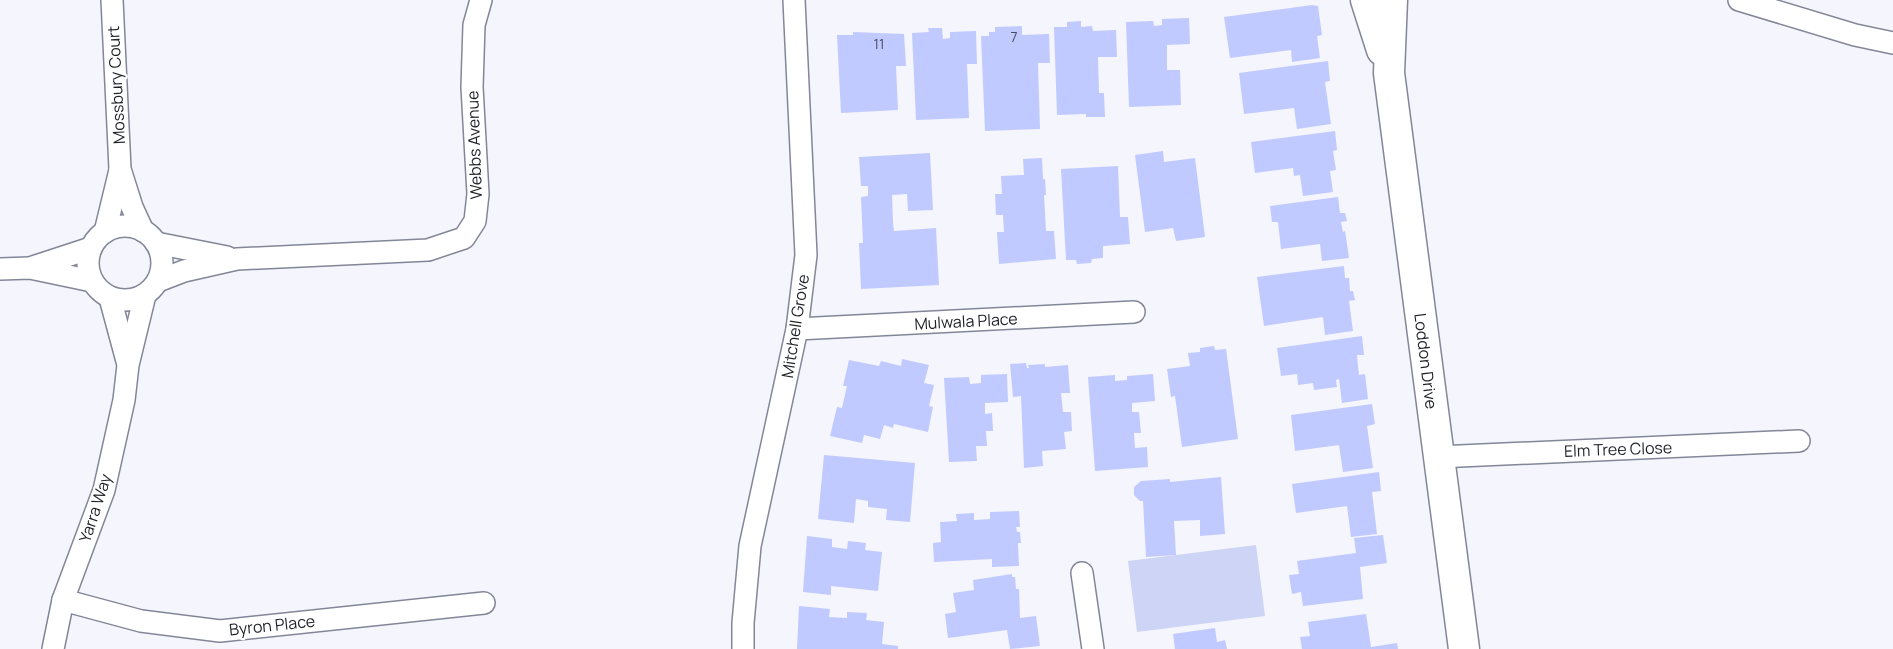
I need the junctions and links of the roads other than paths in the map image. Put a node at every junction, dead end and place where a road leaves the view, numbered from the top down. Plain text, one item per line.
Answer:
1 (112, 0) edge
2 (481, 0) edge
3 (794, 0) edge
4 (1366, 0) edge
5 (1392, 0) edge
6 (1739, 0) edge
7 (1893, 43) edge
8 (1389, 73) junction
9 (120, 169) junction
10 (105, 232) junction
11 (149, 237) junction
12 (91, 248) junction
13 (237, 259) junction
14 (30, 268) junction
15 (0, 270) edge
16 (92, 281) junction
17 (151, 288) junction
18 (110, 298) junction
19 (1134, 312) dead end
20 (797, 329) junction
21 (128, 365) junction
22 (1799, 441) dead end
23 (1438, 458) junction
24 (1082, 573) dead end
25 (63, 600) junction
26 (484, 603) dead end
27 (54, 649) edge
28 (743, 649) edge
29 (1093, 649) edge
30 (1464, 649) edge

1 - 9 street, Mossbury Court
2 - 13 street, Webbs Avenue
3 - 20 street, Mitchell Grove
4 - 8 street, Loddon Drive
5 - 8 street, Loddon Drive
6 - 7 street
8 - 23 street, Loddon Drive
9 - 10 street, Mossbury Court
9 - 11 street, Mossbury Court
10 - 11 street
10 - 12 street
11 - 13 street, Webbs Avenue
11 - 17 street
12 - 14 street
12 - 16 street
13 - 17 street, Webbs Avenue
14 - 15 street
14 - 16 street
16 - 18 street
17 - 18 street
17 - 21 street, Yarra Way
18 - 21 street, Yarra Way
19 - 20 street, Mulwala Place
20 - 28 street, Mitchell Grove
21 - 25 street, Yarra Way
22 - 23 street, Elm Tree Close
23 - 30 street, Loddon Drive
24 - 29 street
25 - 26 street, Byron Place
25 - 27 street, Yarra Way

